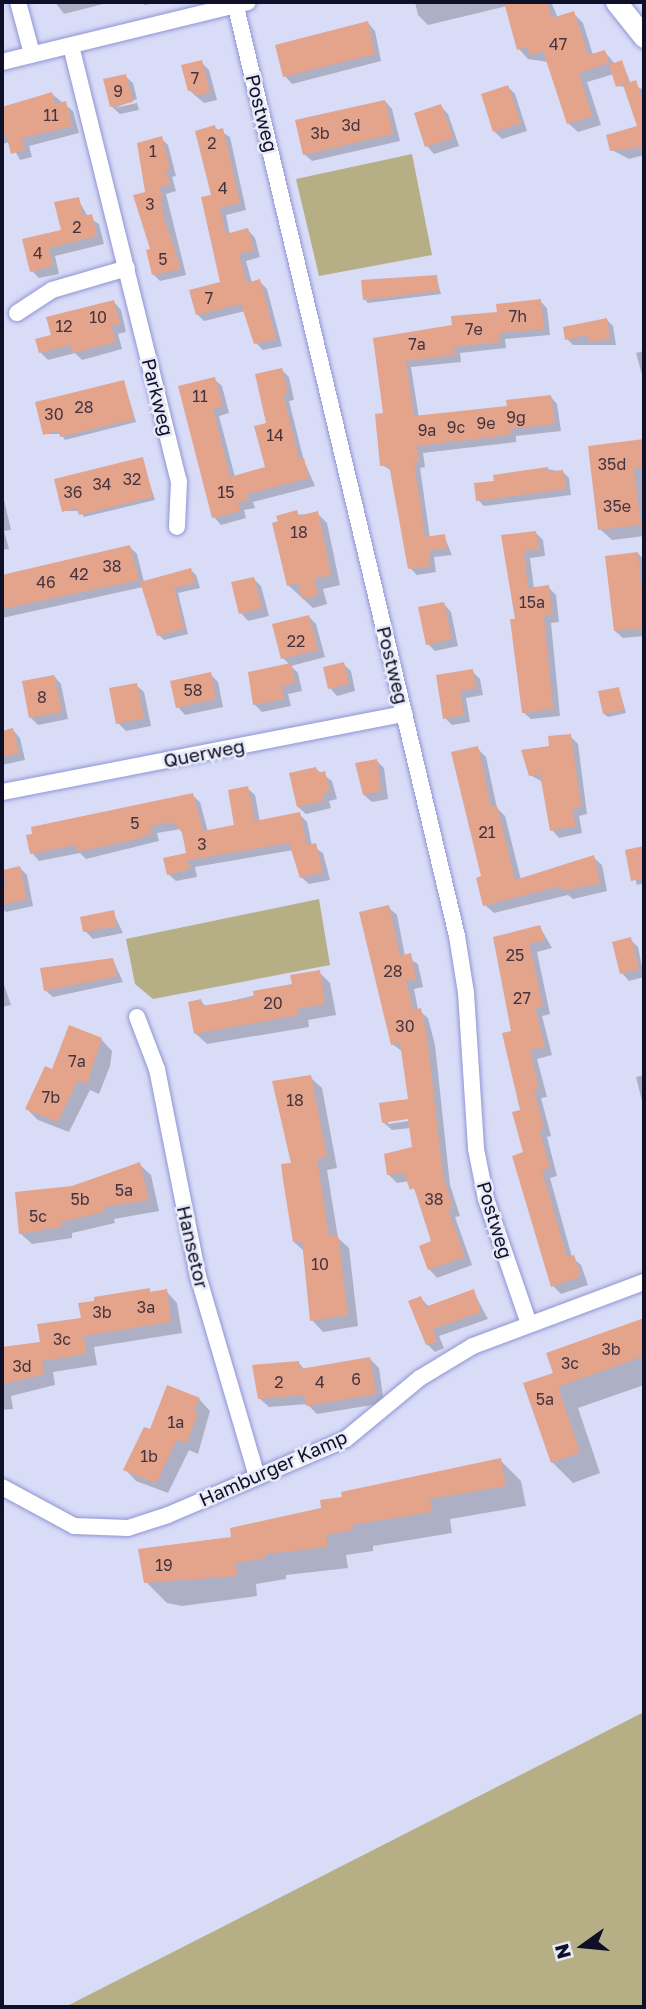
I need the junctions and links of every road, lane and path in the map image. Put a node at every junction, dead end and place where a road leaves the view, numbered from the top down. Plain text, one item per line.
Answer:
1 (18, 2) edge
2 (617, 2) edge
3 (242, 4) edge
4 (644, 37) edge
5 (71, 46) junction
6 (32, 54) junction
7 (2, 62) edge
8 (127, 268) junction
9 (17, 313) dead end
10 (177, 527) dead end
11 (405, 714) junction
12 (2, 792) edge
13 (137, 1017) dead end
14 (644, 1282) edge
15 (529, 1324) junction
16 (257, 1476) junction
17 (2, 1487) edge

1 - 6 street
2 - 4 main road
3 - 5 street
3 - 11 street, Postweg
5 - 6 street
5 - 8 street, Parkweg
6 - 7 street
8 - 9 street
8 - 10 street, Parkweg
11 - 12 street, Querweg
11 - 15 street, Postweg
13 - 16 street, Hansetor
14 - 15 street, Hamburger Kamp
15 - 16 street, Hamburger Kamp
16 - 17 street, Hamburger Kamp

